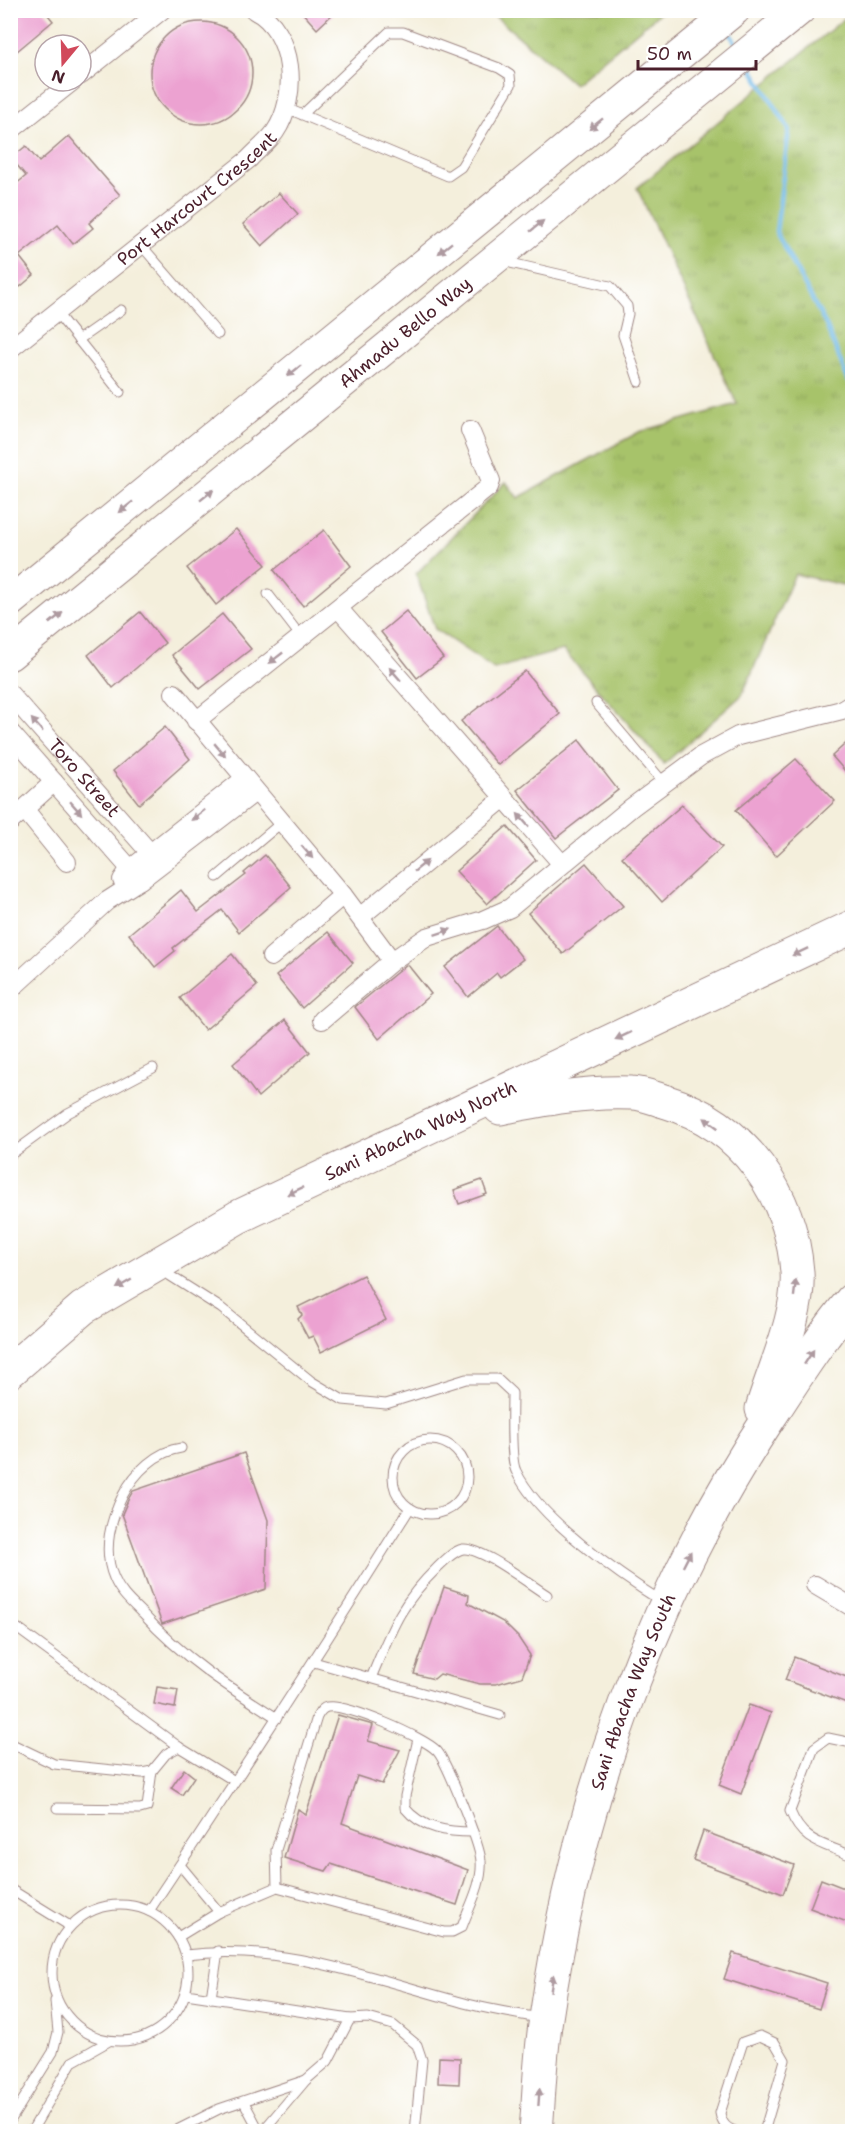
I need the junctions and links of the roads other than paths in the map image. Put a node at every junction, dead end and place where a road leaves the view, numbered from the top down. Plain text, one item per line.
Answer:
1 (162, 10) edge
2 (254, 10) edge
3 (735, 10) edge
4 (800, 10) edge
5 (93, 65) edge
6 (58, 93) edge
7 (294, 111) junction
8 (10, 131) edge
9 (141, 245) junction
10 (495, 260) junction
11 (121, 310) dead end
12 (56, 312) junction
13 (218, 334) dead end
14 (78, 340) junction
15 (10, 349) edge
16 (639, 382) dead end
17 (120, 392) dead end
18 (470, 430) dead end
19 (268, 594) dead end
20 (10, 602) edge
21 (339, 609) junction
22 (302, 638) junction
23 (10, 655) edge
24 (174, 693) dead end
25 (10, 694) edge
26 (596, 703) dead end
27 (852, 704) edge
28 (196, 721) junction
29 (10, 732) edge
30 (54, 782) junction
31 (663, 782) junction
32 (249, 785) junction
33 (504, 798) junction
34 (25, 810) junction
35 (10, 822) edge
36 (281, 823) junction
37 (154, 858) junction
38 (67, 862) dead end
39 (562, 864) junction
40 (134, 875) junction
41 (217, 877) dead end
42 (343, 895) junction
43 (360, 917) junction
44 (852, 927) edge
45 (271, 957) dead end
46 (392, 961) junction
47 (10, 990) edge
48 (322, 1020) dead end
49 (153, 1068) dead end
50 (388, 1148) junction
51 (10, 1155) edge
52 (154, 1266) junction
53 (852, 1300) edge
54 (10, 1371) edge
55 (751, 1445) junction
56 (181, 1448) dead end
57 (410, 1508) junction
58 (816, 1585) dead end
59 (547, 1596) dead end
60 (665, 1604) junction
61 (852, 1607) edge
62 (10, 1623) edge
63 (314, 1662) junction
64 (371, 1678) junction
65 (500, 1715) dead end
66 (277, 1718) junction
67 (418, 1739) junction
68 (10, 1743) edge
69 (852, 1743) edge
70 (178, 1747) junction
71 (152, 1772) junction
72 (233, 1780) junction
73 (57, 1808) dead end
74 (473, 1832) junction
75 (852, 1856) edge
76 (180, 1865) junction
77 (277, 1887) junction
78 (10, 1889) edge
79 (149, 1911) junction
80 (219, 1912) junction
81 (70, 1926) junction
82 (178, 1936) junction
83 (218, 1951) junction
84 (186, 1955) junction
85 (54, 1990) junction
86 (186, 1994) junction
87 (212, 1998) junction
88 (350, 2019) junction
89 (545, 2019) junction
90 (109, 2041) junction
91 (306, 2080) junction
92 (244, 2102) junction
93 (10, 2121) edge
94 (31, 2132) edge
95 (173, 2132) edge
96 (261, 2132) edge
97 (415, 2132) edge
98 (536, 2132) edge
99 (737, 2132) edge
100 (764, 2132) edge

1 - 5 street
2 - 7 street, Port Harcourt Crescent
3 -> 20 main road
10 -> 4 main road, Ahmadu Bello Way
6 - 8 street
7 - 7 lane
7 - 9 street, Port Harcourt Crescent
9 - 12 street, Port Harcourt Crescent
9 - 13 lane
10 - 16 lane
23 -> 10 main road, Ahmadu Bello Way
11 - 14 lane
12 - 14 lane
12 - 15 street, Port Harcourt Crescent
14 - 17 lane
18 - 21 street
19 - 22 lane
21 - 22 street
33 -> 21 street
22 -> 28 street
24 - 28 street
37 -> 25 street, Toro Street
26 - 31 lane
27 - 31 street
28 -> 32 street
29 - 30 street, Toro Street
30 - 34 street
30 -> 40 street, Toro Street
31 - 39 street
32 - 36 street
32 - 37 street
39 -> 33 street
43 -> 33 street
34 - 35 street
34 - 38 street
36 - 41 lane
36 -> 42 street
37 - 40 street
46 -> 39 street
40 - 47 street
42 - 43 street
42 - 45 street
43 - 46 street
44 -> 50 highway, Sani Abacha Way North
46 - 48 street
49 - 51 lane
50 -> 52 highway, Sani Abacha Way North
55 -> 50 highway
52 -> 54 highway, Sani Abacha Way North
52 - 60 lane
55 -> 53 highway, Sani Abacha Way South
60 -> 55 highway, Sani Abacha Way South
56 - 66 lane
57 - 57 lane
57 - 63 lane
58 - 61 street
59 - 64 lane
89 -> 60 highway, Sani Abacha Way South
62 - 70 lane
63 - 64 lane
63 - 66 lane
64 - 65 lane
66 - 72 lane
67 - 74 lane
67 - 74 lane
67 - 77 lane
68 - 71 lane
69 - 75 lane
70 - 71 lane
70 - 72 lane
71 - 73 lane
72 - 76 lane
74 - 77 lane
76 - 79 lane
76 - 80 lane
77 - 80 lane
78 - 81 lane
79 - 81 lane
79 - 82 lane
80 - 82 lane
81 - 85 lane
82 - 84 lane
83 - 84 lane
83 - 87 lane
83 - 89 lane
84 - 86 lane
85 - 90 lane
85 - 93 lane
86 - 87 lane
86 - 90 lane
87 - 88 lane
88 - 91 lane
88 - 97 lane
98 -> 89 highway, Sani Abacha Way South
90 - 94 lane
91 - 92 lane
91 - 96 lane
92 - 95 lane
92 - 96 lane
99 - 100 lane

